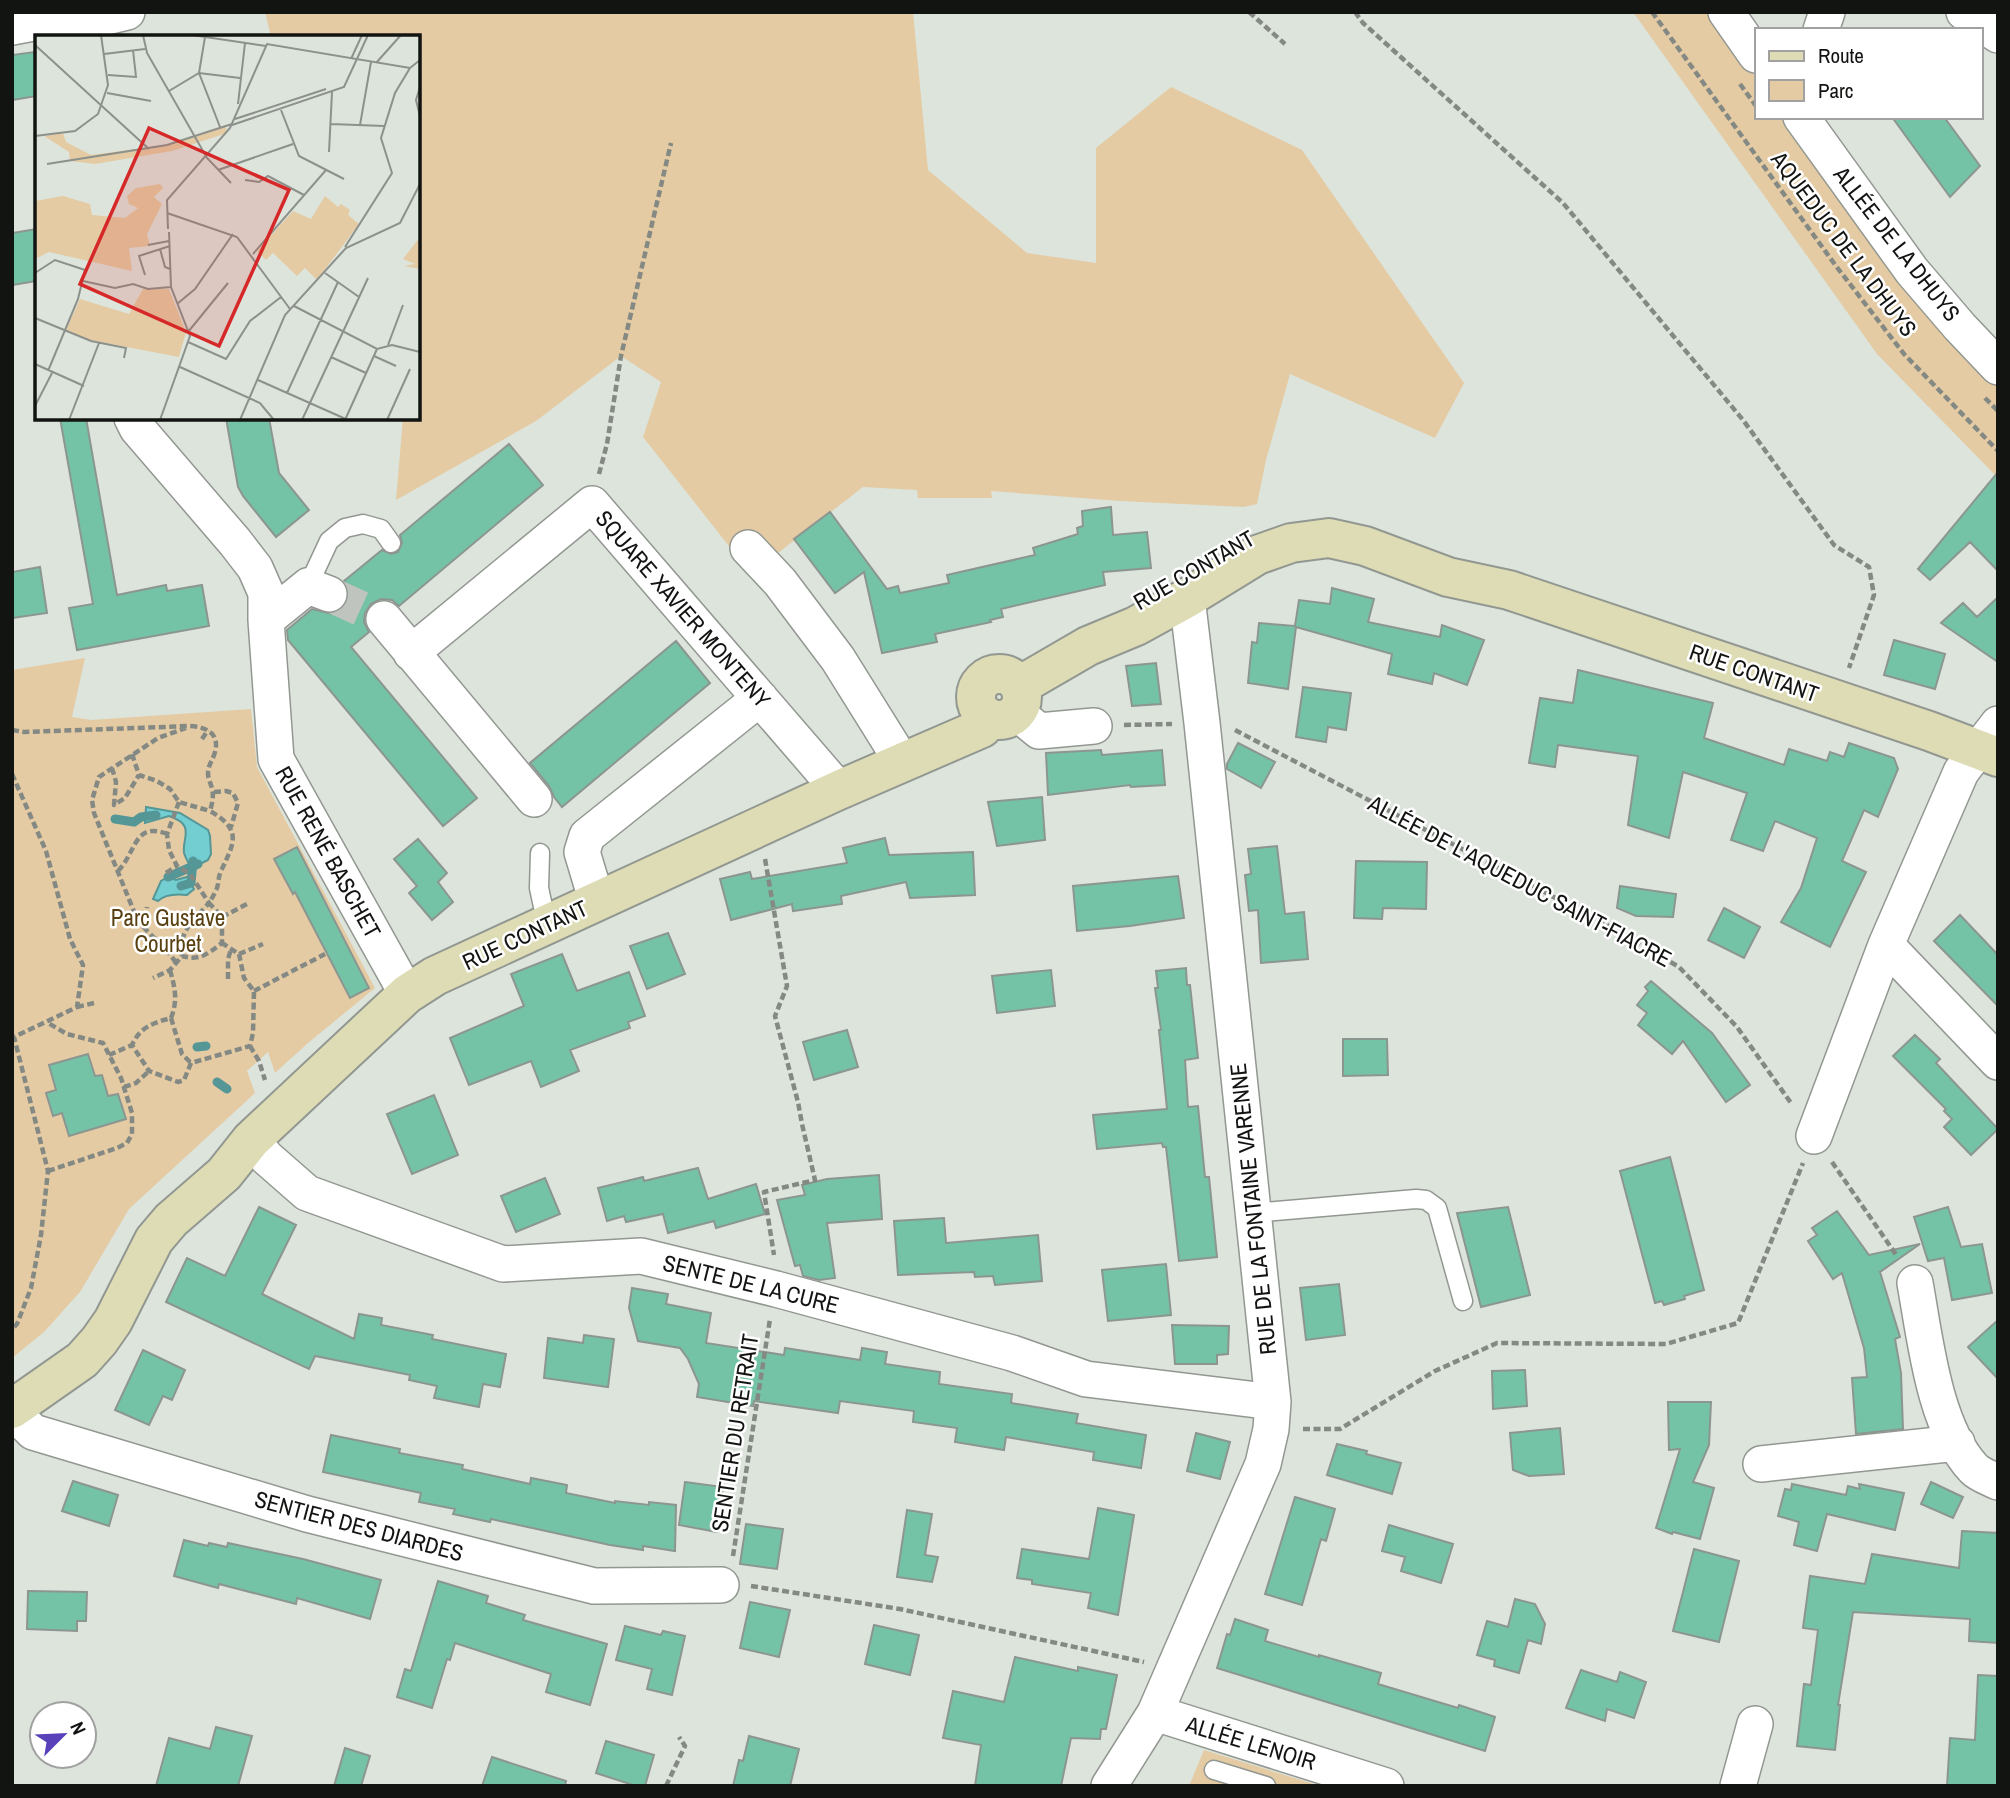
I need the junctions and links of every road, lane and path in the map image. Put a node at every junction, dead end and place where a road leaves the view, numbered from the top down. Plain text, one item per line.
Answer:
1 (127, 12) edge
2 (1249, 12) edge
3 (1355, 12) edge
4 (1652, 12) edge
5 (1726, 12) edge
6 (1964, 12) edge
7 (12, 27) edge
8 (55, 28) edge
9 (1998, 35) edge
10 (1285, 44) dead end
11 (1755, 54) edge
12 (1802, 119) edge
13 (671, 144) dead end
14 (1998, 367) edge
15 (133, 420) edge
16 (1998, 452) edge
17 (592, 504) junction
18 (391, 543) dead end
19 (748, 548) dead end
20 (318, 590) joint
21 (1509, 590) junction
22 (1187, 598) junction
23 (384, 619) tunnel mouth
24 (266, 620) junction
25 (1088, 646) junction
26 (411, 653) junction
27 (760, 698) junction
28 (1838, 702) junction
29 (1000, 704) junction
30 (1202, 723) junction
31 (190, 726) junction
32 (1094, 726) joint
33 (12, 730) edge
34 (208, 730) junction
35 (202, 738) dead end
36 (1991, 743) edge
37 (896, 752) junction
38 (132, 754) junction
39 (112, 768) junction
40 (12, 774) edge
41 (139, 775) junction
42 (828, 777) junction
43 (214, 792) junction
44 (534, 799) dead end
45 (178, 805) junction
46 (211, 811) junction
47 (231, 828) junction
48 (754, 829) junction
49 (167, 834) junction
50 (540, 853) dead end
51 (177, 866) junction
52 (118, 871) junction
53 (166, 873) dead end
54 (592, 885) junction
55 (209, 903) junction
56 (249, 903) dead end
57 (147, 907) dead end
58 (222, 917) junction
59 (547, 925) junction
60 (144, 929) junction
61 (222, 943) junction
62 (263, 944) dead end
63 (1886, 945) junction
64 (231, 949) junction
65 (239, 954) junction
66 (326, 954) dead end
67 (182, 956) junction
68 (176, 963) junction
69 (170, 970) junction
70 (153, 978) dead end
71 (228, 979) dead end
72 (254, 992) junction
73 (407, 994) junction
74 (94, 1003) dead end
75 (77, 1007) junction
76 (171, 1018) junction
77 (47, 1022) junction
78 (13, 1035) edge
79 (132, 1045) junction
80 (109, 1055) junction
81 (1998, 1062) edge
82 (191, 1063) junction
83 (149, 1071) junction
84 (124, 1087) junction
85 (1814, 1136) junction
86 (251, 1140) junction
87 (48, 1171) junction
88 (1254, 1213) junction
89 (1915, 1283) joint
90 (776, 1289) junction
91 (1464, 1301) dead end
92 (12, 1329) edge
93 (12, 1385) edge
94 (12, 1410) edge
95 (1272, 1416) junction
96 (1957, 1443) junction
97 (1761, 1464) dead end
98 (1998, 1482) edge
99 (732, 1579) junction
100 (1173, 1672) junction
101 (1156, 1713) junction
102 (1755, 1724) dead end
103 (679, 1737) dead end
104 (1214, 1770) dead end
105 (666, 1786) edge
106 (1109, 1786) edge
107 (1266, 1786) edge
108 (1386, 1786) edge
109 (1738, 1786) edge

1 - 8 street
2 - 10 path
3 - 28 path
4 - 16 path, AQUEDUC DE LA DHUYS
5 - 11 street
6 - 9 street
7 - 8 street
12 - 14 street, ALLÉE DE LA DHUYS
13 - 17 path
15 - 24 street, RUE RENÉ BASCHET
17 - 26 street, SQUARE XAVIER MONTENY
17 - 27 street, SQUARE XAVIER MONTENY
18 - 20 lane
19 - 37 street
20 - 24 street
21 - 22 main road, RUE CONTANT
21 - 25 main road, RUE CONTANT
21 - 28 main road, RUE CONTANT
22 - 25 main road, RUE CONTANT
22 - 30 street, RUE DE LA FONTAINE VARENNE
23 - 26 street
24 - 73 street, RUE RENÉ BASCHET
25 - 29 main road, RUE CONTANT
26 - 44 street
27 - 42 street, SQUARE XAVIER MONTENY
27 - 54 street, RUE CONTANT
28 - 36 main road, RUE CONTANT
29 - 32 street
29 - 37 main road, RUE CONTANT
29 - 42 main road, RUE CONTANT
30 - 32 path, ALLÉE DE L'AQUEDUC SAINT-FIACRE
30 - 85 path, ALLÉE DE L'AQUEDUC SAINT-FIACRE
30 - 88 street, RUE DE LA FONTAINE VARENNE
31 - 33 path
31 - 34 path
31 - 38 path
34 - 35 path
34 - 43 path
36 - 63 street
37 - 42 main road, RUE CONTANT
38 - 39 path
38 - 41 path
39 - 41 path
39 - 52 path
40 - 75 path
41 - 45 path
42 - 48 main road, RUE CONTANT
43 - 46 path
43 - 47 path
45 - 46 path
45 - 49 path
46 - 47 path
47 - 55 path
48 - 54 main road, RUE CONTANT
48 - 90 path, SENTIER DU RETRAIT
49 - 51 path
49 - 52 path
50 - 59 lane
51 - 53 path
51 - 55 path
52 - 60 path
54 - 59 main road, RUE CONTANT
55 - 58 path
55 - 67 path
56 - 58 path
57 - 60 path
58 - 61 path
59 - 73 main road, RUE CONTANT
60 - 68 path
61 - 64 path
61 - 67 path
62 - 65 path
63 - 81 street
63 - 85 street
64 - 65 path
64 - 71 path
65 - 72 path
66 - 72 path
67 - 68 path
68 - 69 path
69 - 70 path
69 - 76 path
72 - 82 path
73 - 86 main road, RUE CONTANT
74 - 75 path
75 - 77 path
76 - 79 path
76 - 82 path
77 - 78 path
77 - 80 path
78 - 87 path
79 - 80 path
79 - 83 path
80 - 84 path
82 - 83 path
83 - 84 path
84 - 87 path
85 - 89 path, ALLÉE DE L'AQUEDUC SAINT-FIACRE
85 - 95 path
86 - 90 street, SENTE DE LA CURE
86 - 93 main road, RUE CONTANT
86 - 94 main road, RUE CONTANT
87 - 92 path
88 - 91 lane
88 - 95 street, RUE DE LA FONTAINE VARENNE
89 - 96 street
90 - 95 street, SENTE DE LA CURE
90 - 99 path, SENTIER DU RETRAIT
94 - 99 street, SENTIER DES DIARDES
95 - 100 street, RUE DE LA FONTAINE VARENNE
96 - 97 street
96 - 98 street
99 - 100 path
100 - 101 street, RUE DE LA FONTAINE VARENNE
101 - 106 street, RUE DE LA FONTAINE VARENNE
101 - 108 street, ALLÉE LENOIR
102 - 109 street
103 - 105 path
104 - 107 lane

